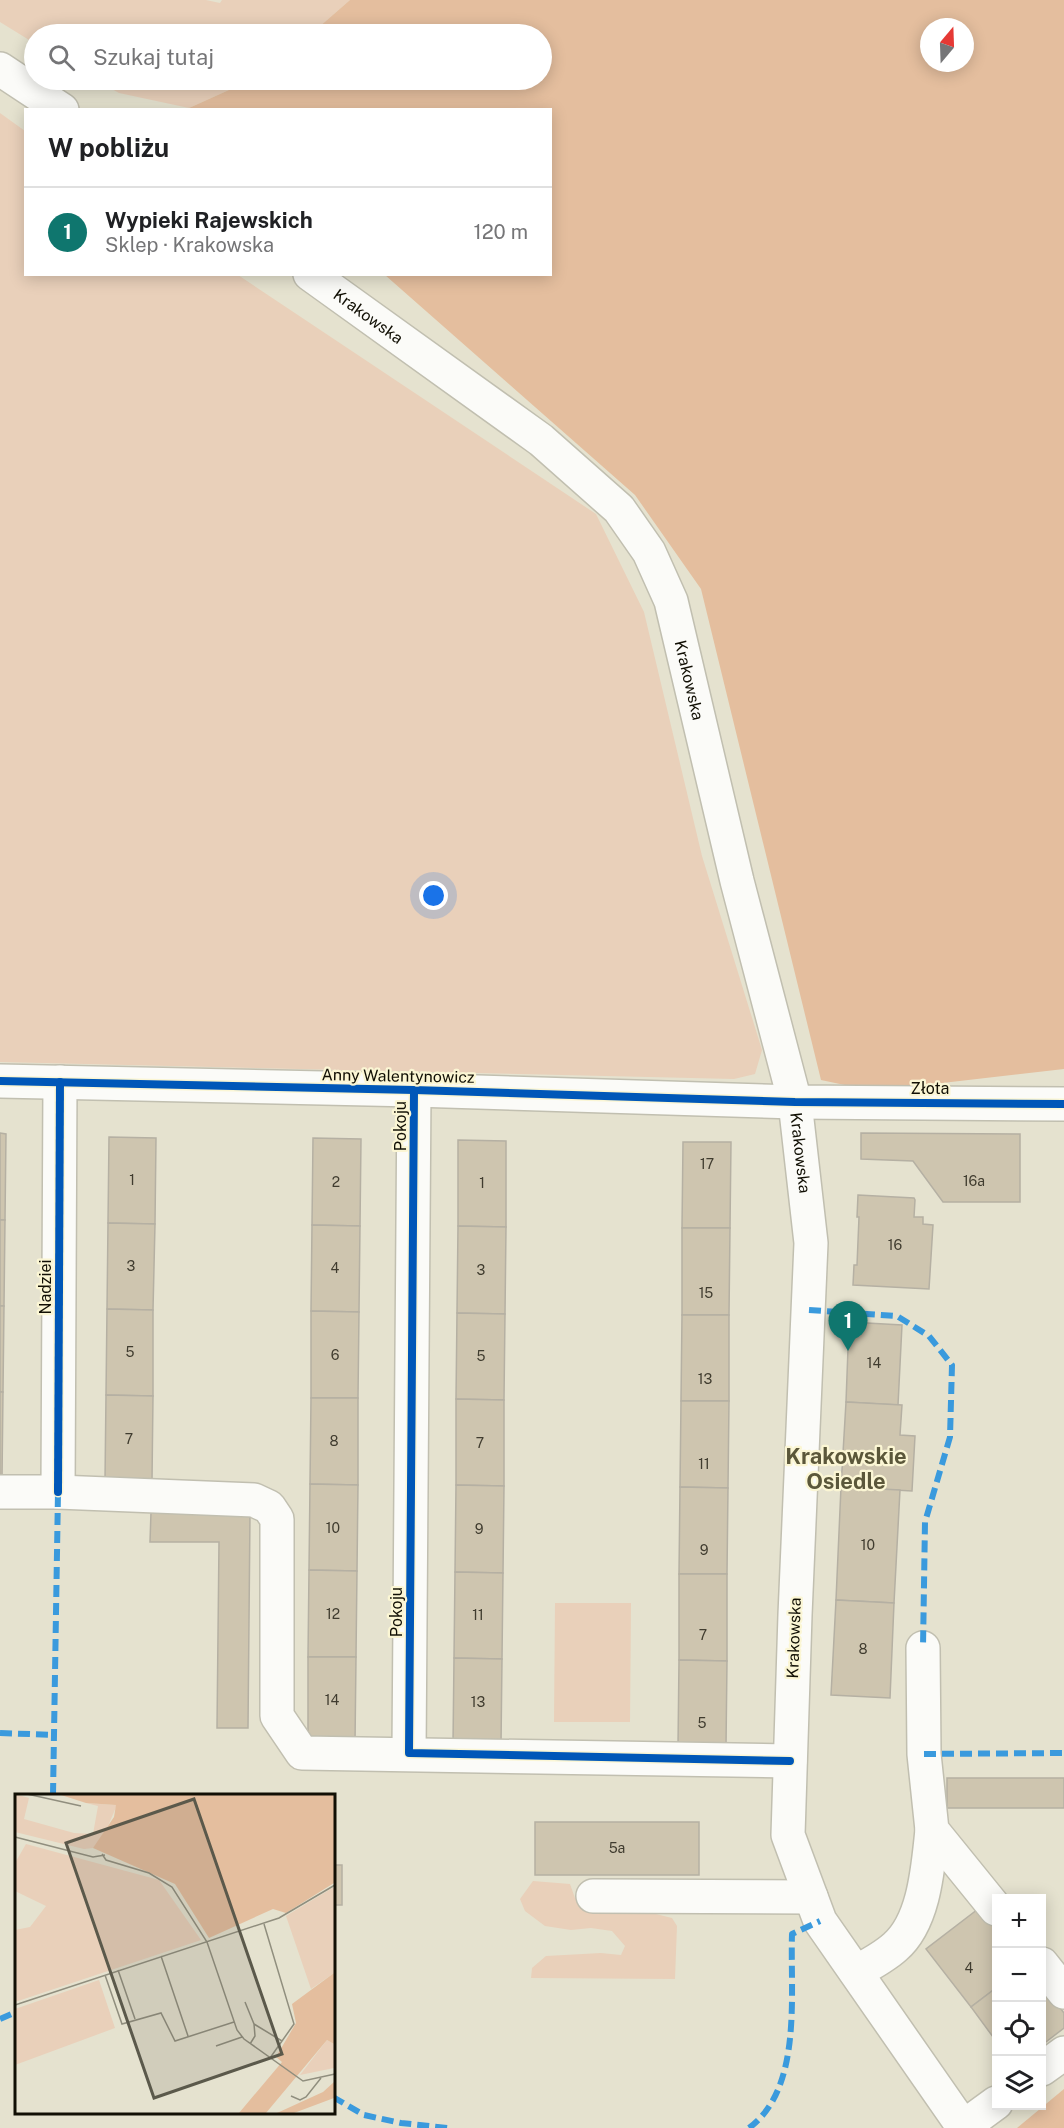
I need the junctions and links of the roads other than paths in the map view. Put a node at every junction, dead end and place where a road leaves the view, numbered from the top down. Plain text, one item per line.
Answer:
1 (0, 69) edge
2 (24, 85) edge
3 (32, 90) edge
4 (59, 108) edge
5 (313, 276) edge
6 (0, 1082) edge
7 (60, 1082) junction
8 (414, 1090) junction
9 (795, 1102) junction
10 (1064, 1104) edge
11 (0, 1492) edge
12 (58, 1492) junction
13 (923, 1648) dead end
14 (409, 1754) junction
15 (790, 1761) junction
16 (932, 1830) junction
17 (593, 1896) dead end
18 (811, 1897) junction
19 (992, 1904) edge
20 (1046, 1970) edge
21 (856, 1972) junction
22 (1064, 1992) edge
23 (1064, 2053) edge
24 (1046, 2066) edge
25 (992, 2106) edge
26 (963, 2128) edge

1 - 2 street
3 - 4 street
5 - 9 street, Krakowska
6 - 7 street, Anny Walentynowicz
7 - 8 street, Anny Walentynowicz
7 - 12 street, Nadziei
8 - 9 street, Anny Walentynowicz
8 - 14 street, Pokoju
9 - 10 street, Złota
9 - 15 street, Krakowska
11 - 12 street
12 - 14 street
13 - 16 street
14 - 15 street
15 - 18 street, Krakowska
16 - 19 street
16 - 21 street
17 - 18 street
18 - 21 street, Krakowska
20 - 22 street
21 - 26 street, Krakowska
23 - 24 street
25 - 26 street

